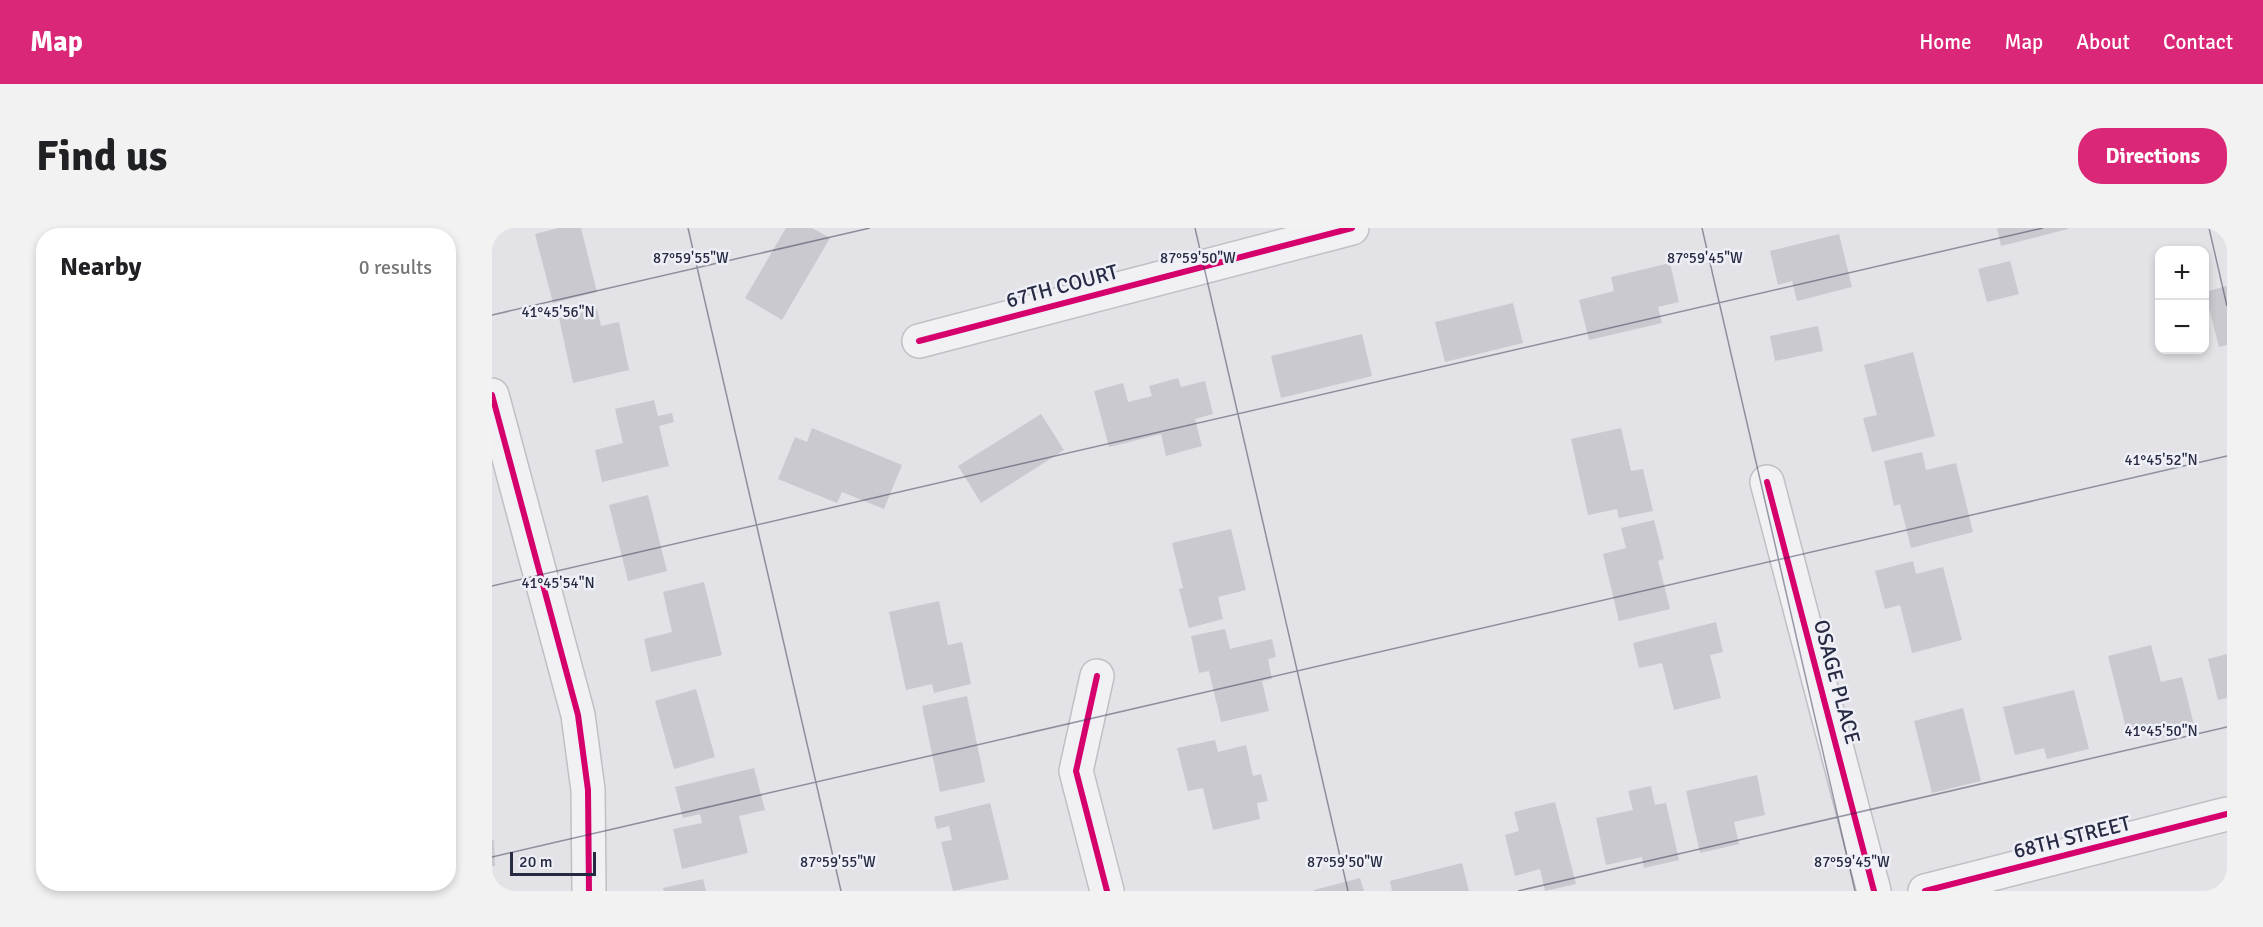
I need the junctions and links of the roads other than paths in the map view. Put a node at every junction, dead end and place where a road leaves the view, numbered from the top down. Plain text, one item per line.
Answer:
1 (1352, 228) edge
2 (919, 341) dead end
3 (492, 395) edge
4 (1767, 482) dead end
5 (1096, 676) dead end
6 (2227, 814) edge
7 (589, 891) edge
8 (1107, 891) edge
9 (1875, 891) edge
10 (1925, 891) edge

1 - 2 street, 67TH COURT
3 - 7 street
4 - 9 street, OSAGE PLACE
5 - 8 street
6 - 10 street, 68TH STREET

